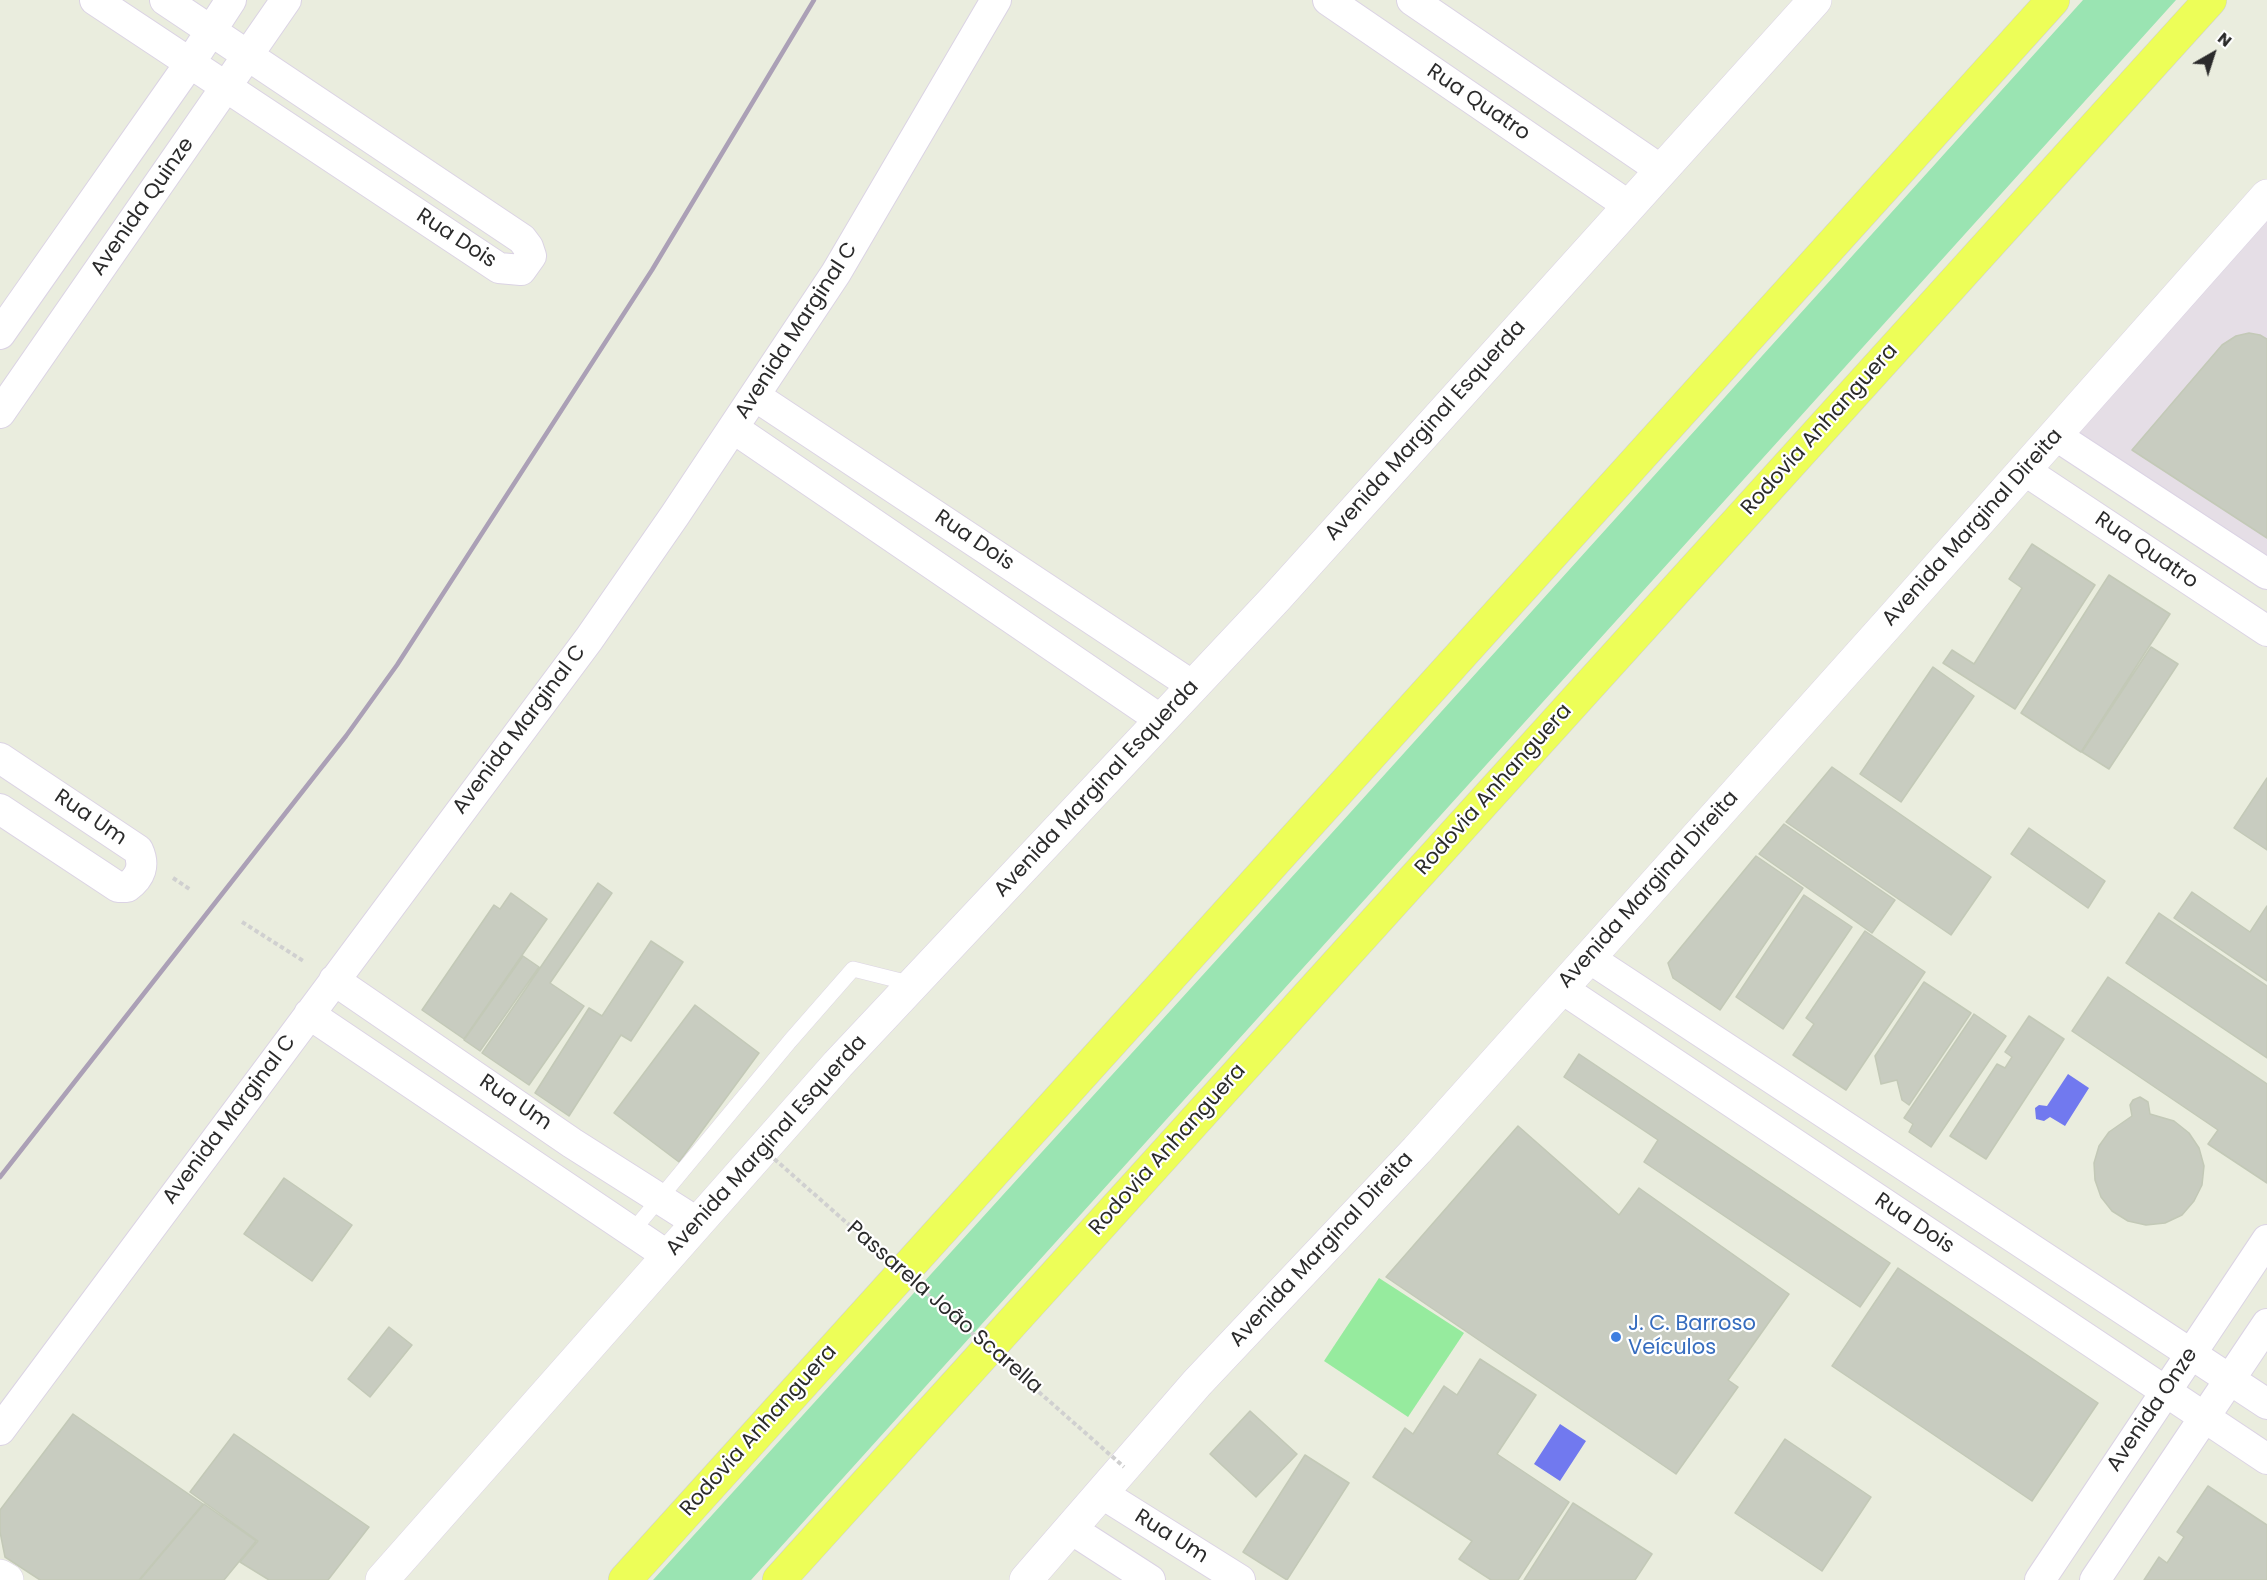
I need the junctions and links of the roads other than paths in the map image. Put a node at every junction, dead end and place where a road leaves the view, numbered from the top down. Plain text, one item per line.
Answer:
1 (95, 0) edge
2 (165, 0) edge
3 (231, 0) edge
4 (286, 0) edge
5 (996, 0) edge
6 (1328, 0) edge
7 (1412, 0) edge
8 (1815, 0) edge
9 (2053, 0) edge
10 (2210, 0) edge
11 (210, 30) junction
12 (248, 55) junction
13 (190, 63) junction
14 (226, 87) junction
15 (1661, 170) junction
16 (2267, 196) edge
17 (1629, 206) junction
18 (0, 334) edge
19 (755, 396) junction
20 (0, 413) edge
21 (733, 428) junction
22 (2055, 435) junction
23 (2024, 470) junction
24 (2267, 574) edge
25 (2267, 631) edge
26 (1193, 686) junction
27 (1161, 720) junction
28 (0, 758) edge
29 (0, 809) edge
30 (1589, 958) junction
31 (334, 980) junction
32 (913, 984) junction
33 (1561, 988) junction
34 (309, 1014) junction
35 (660, 1199) junction
36 (698, 1223) junction
37 (631, 1233) junction
38 (2267, 1240) edge
39 (669, 1256) junction
40 (2267, 1324) edge
41 (2191, 1354) junction
42 (2230, 1380) junction
43 (2166, 1392) junction
44 (2267, 1404) edge
45 (2205, 1418) junction
46 (0, 1430) edge
47 (2267, 1459) edge
48 (1101, 1493) junction
49 (1071, 1529) junction
50 (0, 1576) edge
51 (7, 1580) edge
52 (382, 1580) edge
53 (625, 1580) edge
54 (779, 1580) edge
55 (1026, 1580) edge
56 (1150, 1580) edge
57 (1240, 1580) edge
58 (2040, 1580) edge
59 (2095, 1580) edge

1 - 13 street, Rua Dois
2 - 11 street, Rua Dois
3 - 11 street, Avenida Quinze
4 - 12 street, Avenida Quinze
5 - 19 street, Avenida Marginal C
6 - 17 street, Rua Quatro
7 - 15 street
8 - 15 main road, Avenida Marginal Esquerda
9 - 53 highway, Rodovia Anhanguera
10 - 54 highway, Rodovia Anhanguera
11 - 12 street, Rua Dois
11 - 13 street, Avenida Quinze
12 - 14 street, Avenida Quinze
12 - 14 street, Rua Dois
13 - 14 street, Rua Dois
13 - 18 street, Avenida Quinze
14 - 20 street, Avenida Quinze
15 - 17 main road, Avenida Marginal Esquerda
16 - 22 main road, Avenida Marginal Direita
17 - 26 main road, Avenida Marginal Esquerda
19 - 21 street, Avenida Marginal C
19 - 26 street, Rua Dois
21 - 27 street, Rua Dois
21 - 31 street, Avenida Marginal C
22 - 23 main road, Avenida Marginal Direita
22 - 24 street
23 - 25 street, Rua Quatro
23 - 30 main road, Avenida Marginal Direita
26 - 27 main road, Avenida Marginal Esquerda
27 - 32 main road, Avenida Marginal Esquerda
28 - 29 street, Rua Um
30 - 33 main road, Avenida Marginal Direita
30 - 41 street, Rua Dois
31 - 34 street, Avenida Marginal C
31 - 35 street, Rua Um
32 - 35 lane
32 - 36 main road, Avenida Marginal Esquerda
33 - 43 street, Rua Dois
33 - 48 main road, Avenida Marginal Direita
34 - 37 street, Rua Um
34 - 46 street, Avenida Marginal C
35 - 36 street, Rua Um
35 - 37 lane
36 - 39 main road, Avenida Marginal Esquerda
37 - 39 street, Rua Um
38 - 41 street, Avenida Onze
39 - 52 main road, Avenida Marginal Esquerda
40 - 42 street
41 - 42 street, Rua Dois
41 - 43 street, Avenida Onze
42 - 44 street, Rua Dois
42 - 45 street
43 - 45 street, Rua Dois
43 - 58 street, Avenida Onze
45 - 47 street, Rua Dois
45 - 59 street
48 - 49 main road, Avenida Marginal Direita
48 - 57 street, Rua Um
49 - 55 main road, Avenida Marginal Direita
49 - 56 street
50 - 51 main road

